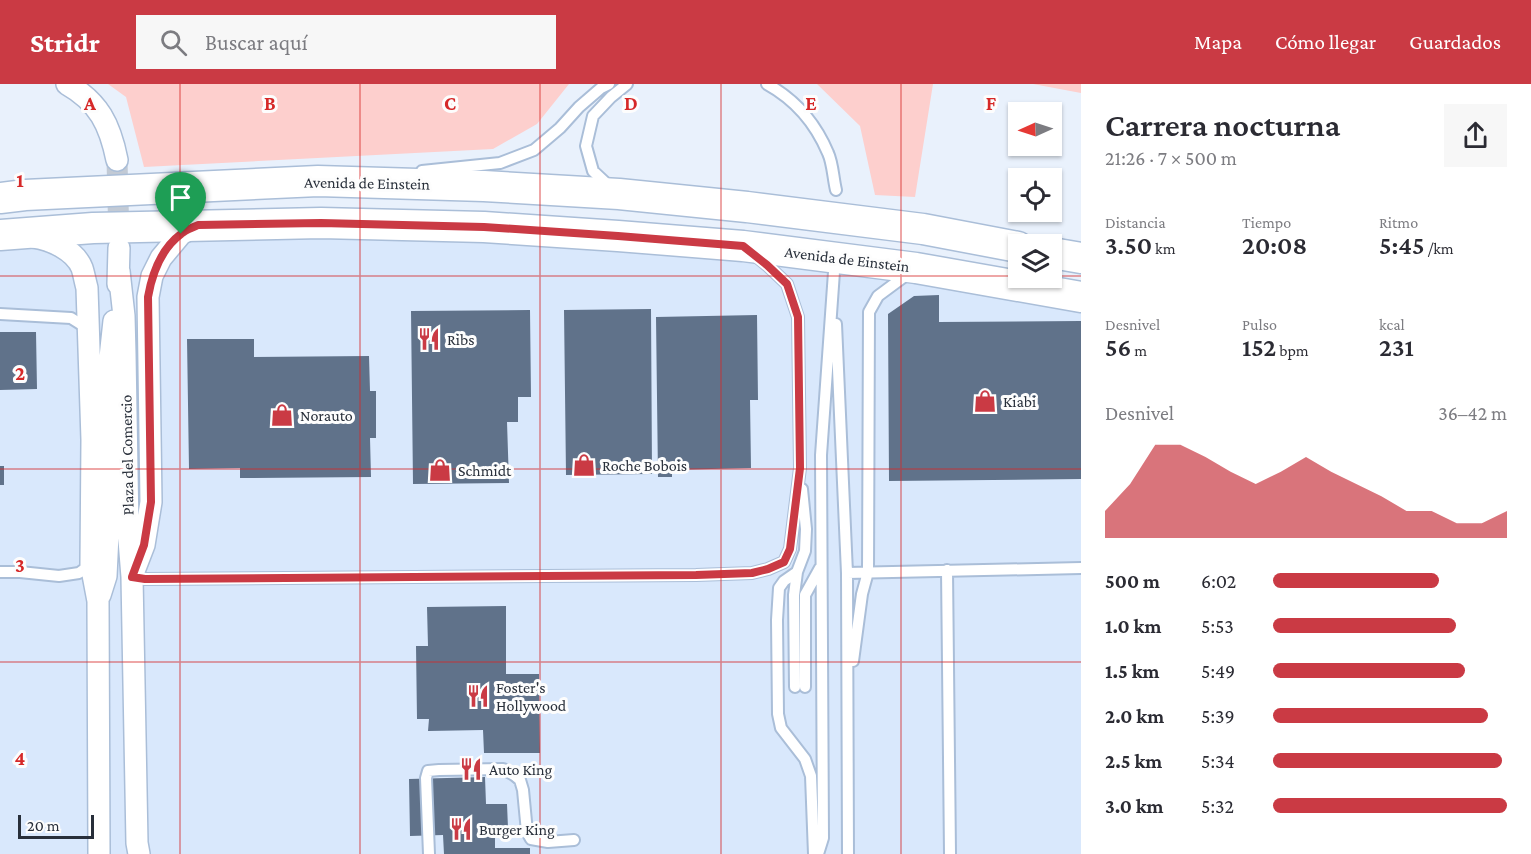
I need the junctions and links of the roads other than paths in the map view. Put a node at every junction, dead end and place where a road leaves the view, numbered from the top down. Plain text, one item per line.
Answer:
1 (67, 84) edge
2 (609, 84) edge
3 (627, 84) edge
4 (767, 84) edge
5 (117, 160) tunnel mouth
6 (318, 181) junction
7 (836, 190) dead end
8 (619, 194) junction
9 (0, 198) edge
10 (198, 225) junction
11 (1, 235) edge
12 (1008, 245) edge
13 (743, 246) junction
14 (119, 248) tunnel mouth
15 (1062, 255) edge
16 (1081, 258) edge
17 (916, 268) junction
18 (119, 272) junction
19 (1081, 297) edge
20 (0, 315) edge
21 (87, 328) junction
22 (800, 468) junction
23 (91, 564) junction
24 (822, 565) junction
25 (1081, 568) edge
26 (947, 570) junction
27 (0, 572) edge
28 (797, 572) junction
29 (868, 572) junction
30 (847, 573) junction
31 (132, 577) junction
32 (98, 601) junction
33 (848, 700) junction
34 (574, 840) dead end
35 (99, 854) edge
36 (139, 854) edge
37 (429, 854) edge
38 (816, 854) edge
39 (848, 854) edge
40 (950, 854) edge

1 - 5 street
2 - 6 lane
3 - 8 lane
4 - 7 lane
6 - 8 street, Avenida de Einstein
6 - 9 street, Avenida de Einstein
8 - 12 street, Avenida de Einstein
10 - 11 street, Avenida de Einstein
10 - 13 street, Avenida de Einstein
10 - 31 street
11 - 21 street, Plaza del Comercio
13 - 17 street, Avenida de Einstein
13 - 22 lane
14 - 18 street
15 - 16 street
17 - 19 street, Avenida de Einstein
17 - 29 lane
18 - 31 street, Plaza del Comercio
18 - 32 street
20 - 21 lane
21 - 23 street, Plaza del Comercio
22 - 28 lane
22 - 31 lane
23 - 27 lane
23 - 32 street, Plaza del Comercio
24 - 28 lane
24 - 30 lane
24 - 38 lane
25 - 26 lane
26 - 29 lane
26 - 40 lane
28 - 38 lane
29 - 30 lane
29 - 33 lane
30 - 33 lane
31 - 36 street, Plaza del Comercio
32 - 35 street, Plaza del Comercio
33 - 39 lane
34 - 37 lane

